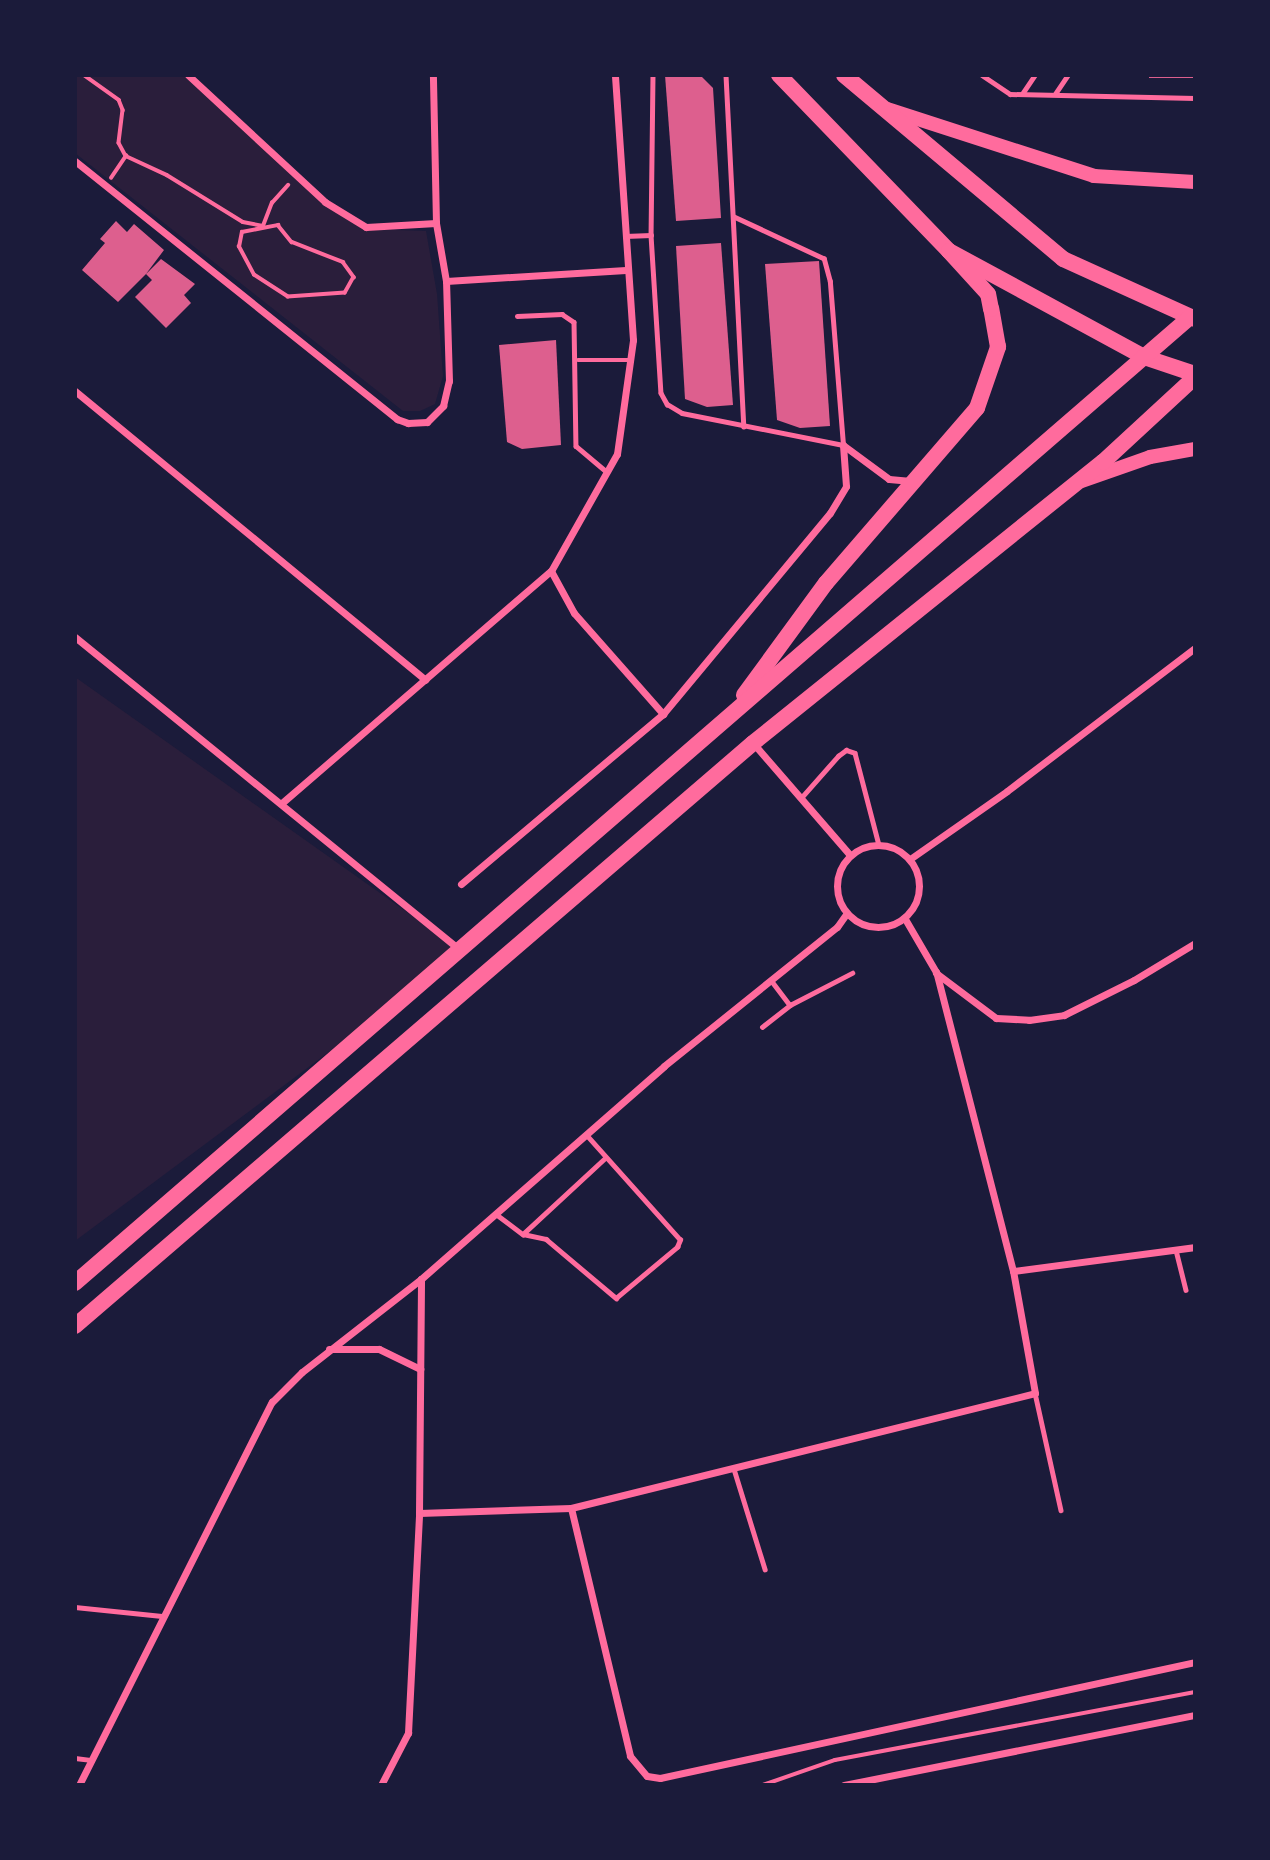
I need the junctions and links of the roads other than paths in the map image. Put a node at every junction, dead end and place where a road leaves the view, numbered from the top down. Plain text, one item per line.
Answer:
1 (188, 75) edge
2 (433, 75) edge
3 (615, 75) edge
4 (653, 75) edge
5 (779, 75) edge
6 (844, 75) edge
7 (982, 75) edge
8 (1035, 75) edge
9 (1068, 75) edge
10 (725, 76) edge
11 (1022, 94) junction
12 (1055, 95) junction
13 (1195, 98) edge
14 (878, 106) junction
15 (75, 161) edge
16 (1195, 182) edge
17 (734, 217) junction
18 (436, 223) junction
19 (651, 235) junction
20 (625, 236) junction
21 (949, 251) junction
22 (626, 270) junction
23 (446, 281) junction
24 (517, 316) dead end
25 (1193, 316) edge
26 (1144, 357) junction
27 (578, 360) junction
28 (630, 360) junction
29 (1195, 375) edge
30 (75, 391) edge
31 (744, 427) junction
32 (843, 445) junction
33 (1195, 449) edge
34 (607, 472) junction
35 (914, 481) junction
36 (1079, 482) junction
37 (551, 572) junction
38 (75, 637) edge
39 (1195, 648) edge
40 (425, 680) junction
41 (663, 714) junction
42 (728, 717) junction
43 (753, 743) junction
44 (801, 798) junction
45 (283, 802) junction
46 (878, 845) junction
47 (850, 855) junction
48 (910, 859) junction
49 (461, 884) dead end
50 (846, 914) junction
51 (905, 919) junction
52 (1195, 943) edge
53 (459, 949) junction
54 (936, 972) junction
55 (852, 973) dead end
56 (771, 980) junction
57 (790, 1005) junction
58 (762, 1027) dead end
59 (586, 1135) junction
60 (605, 1158) junction
61 (496, 1214) junction
62 (523, 1234) junction
63 (1195, 1247) edge
64 (1176, 1250) junction
65 (1013, 1272) junction
66 (421, 1279) junction
67 (75, 1283) edge
68 (1186, 1290) dead end
69 (75, 1326) edge
70 (329, 1349) junction
71 (420, 1368) junction
72 (1035, 1393) junction
73 (734, 1469) junction
74 (571, 1508) junction
75 (1060, 1510) dead end
76 (419, 1513) junction
77 (765, 1569) dead end
78 (75, 1607) edge
79 (162, 1616) junction
80 (1195, 1662) edge
81 (1195, 1716) edge
82 (75, 1758) edge
83 (92, 1760) junction
84 (848, 1784) edge
85 (79, 1785) edge
86 (381, 1785) edge

1 - 18 street
2 - 18 street
3 - 20 street
4 - 19 lane
5 - 21 highway
6 - 14 highway
7 - 11 lane
8 - 11 lane
9 - 12 lane
10 - 17 lane
11 - 12 lane
12 - 13 lane
14 - 16 main road
14 - 25 highway
15 - 23 street
17 - 31 lane
17 - 32 lane
18 - 23 street
19 - 20 lane
19 - 31 lane
20 - 22 street
21 - 26 highway
21 - 35 highway
22 - 23 street
22 - 28 street
24 - 27 lane
25 - 26 highway
26 - 29 highway
26 - 42 highway
27 - 28 lane
27 - 34 lane
28 - 34 street
29 - 36 highway
30 - 40 street
31 - 32 lane
32 - 35 street
32 - 41 street
33 - 36 main road
34 - 37 street
35 - 42 highway
36 - 43 highway
37 - 40 street
37 - 41 street
38 - 45 street
39 - 48 street
40 - 45 street
41 - 49 street
42 - 53 highway
43 - 44 street
43 - 69 highway
44 - 46 lane
44 - 47 street
45 - 53 street
46 - 47 street
46 - 48 street
47 - 50 street
48 - 51 street
50 - 51 street
50 - 56 street
51 - 54 street
52 - 54 street
53 - 67 highway
54 - 65 street
55 - 57 lane
56 - 57 lane
56 - 59 street
57 - 58 lane
59 - 60 lane
59 - 61 street
60 - 62 lane
60 - 62 lane
61 - 62 lane
61 - 66 street
63 - 64 street
64 - 65 street
64 - 68 lane
65 - 72 street
66 - 70 street
66 - 71 street
70 - 71 street
70 - 79 street
71 - 76 street
72 - 73 street
72 - 75 lane
73 - 74 street
73 - 77 lane
74 - 76 street
74 - 80 street
76 - 86 street
78 - 79 lane
79 - 83 street
81 - 84 street
82 - 83 lane
83 - 85 street

